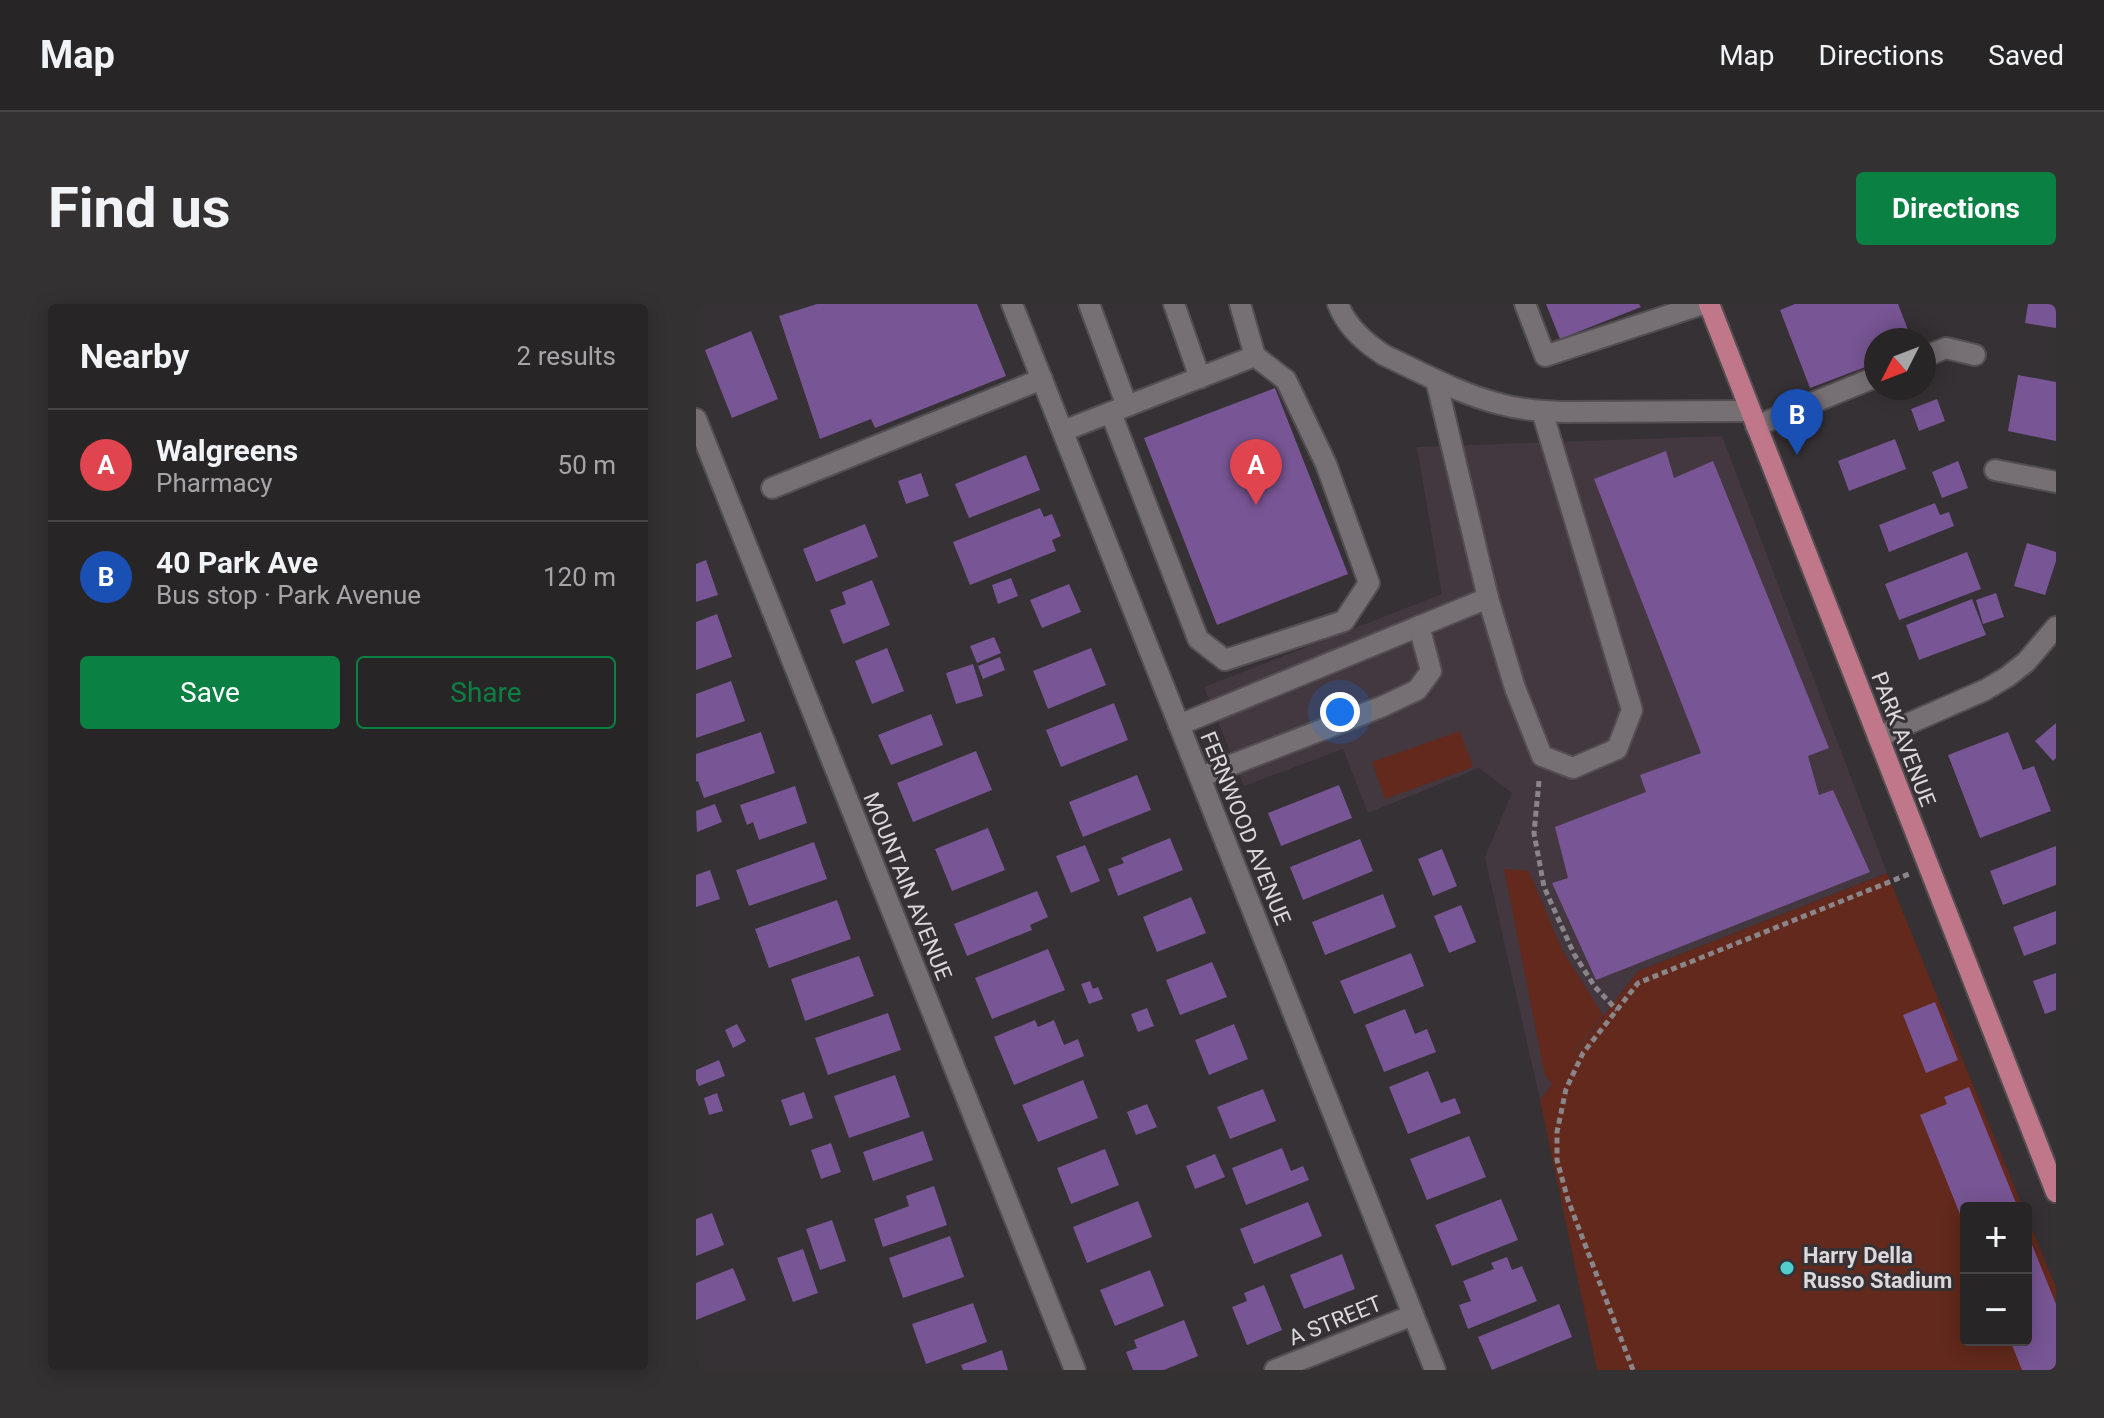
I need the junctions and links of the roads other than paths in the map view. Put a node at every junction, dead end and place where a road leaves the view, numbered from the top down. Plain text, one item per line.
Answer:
1 (1012, 304) edge
2 (1089, 304) edge
3 (1174, 304) edge
4 (1240, 304) edge
5 (1338, 304) edge
6 (1525, 304) edge
7 (1706, 304) edge
8 (1936, 352) edge
9 (1975, 355) dead end
10 (1255, 356) junction
11 (1200, 378) junction
12 (1042, 379) junction
13 (1436, 380) junction
14 (1864, 381) edge
15 (1119, 410) junction
16 (1542, 411) junction
17 (1753, 418) junction
18 (696, 419) edge
19 (1063, 431) junction
20 (1995, 470) dead end
21 (2056, 482) edge
22 (772, 488) dead end
23 (1488, 598) junction
24 (1419, 626) junction
25 (2056, 627) edge
26 (1179, 725) junction
27 (1878, 737) junction
28 (1200, 777) junction
29 (2056, 1192) edge
30 (1413, 1315) junction
31 (1075, 1370) edge
32 (1275, 1370) edge
33 (1435, 1370) edge

1 - 12 street, FERNWOOD AVENUE
2 - 15 street
3 - 11 street
4 - 10 street
5 - 13 street
6 - 7 street
7 - 17 main road, PARK AVENUE
8 - 9 street
10 - 11 street
10 - 15 street
11 - 15 street
12 - 19 street, FERNWOOD AVENUE
12 - 22 street
13 - 16 street
13 - 23 street
14 - 17 street
15 - 19 street
16 - 17 street
16 - 23 street
17 - 27 main road, PARK AVENUE
18 - 31 street, MOUNTAIN AVENUE
19 - 26 street, FERNWOOD AVENUE
20 - 21 street
23 - 24 street
24 - 26 street
24 - 28 street
25 - 27 street
26 - 28 street, FERNWOOD AVENUE
27 - 29 main road, PARK AVENUE
28 - 30 street, FERNWOOD AVENUE
30 - 32 street, A STREET
30 - 33 street, FERNWOOD AVENUE

